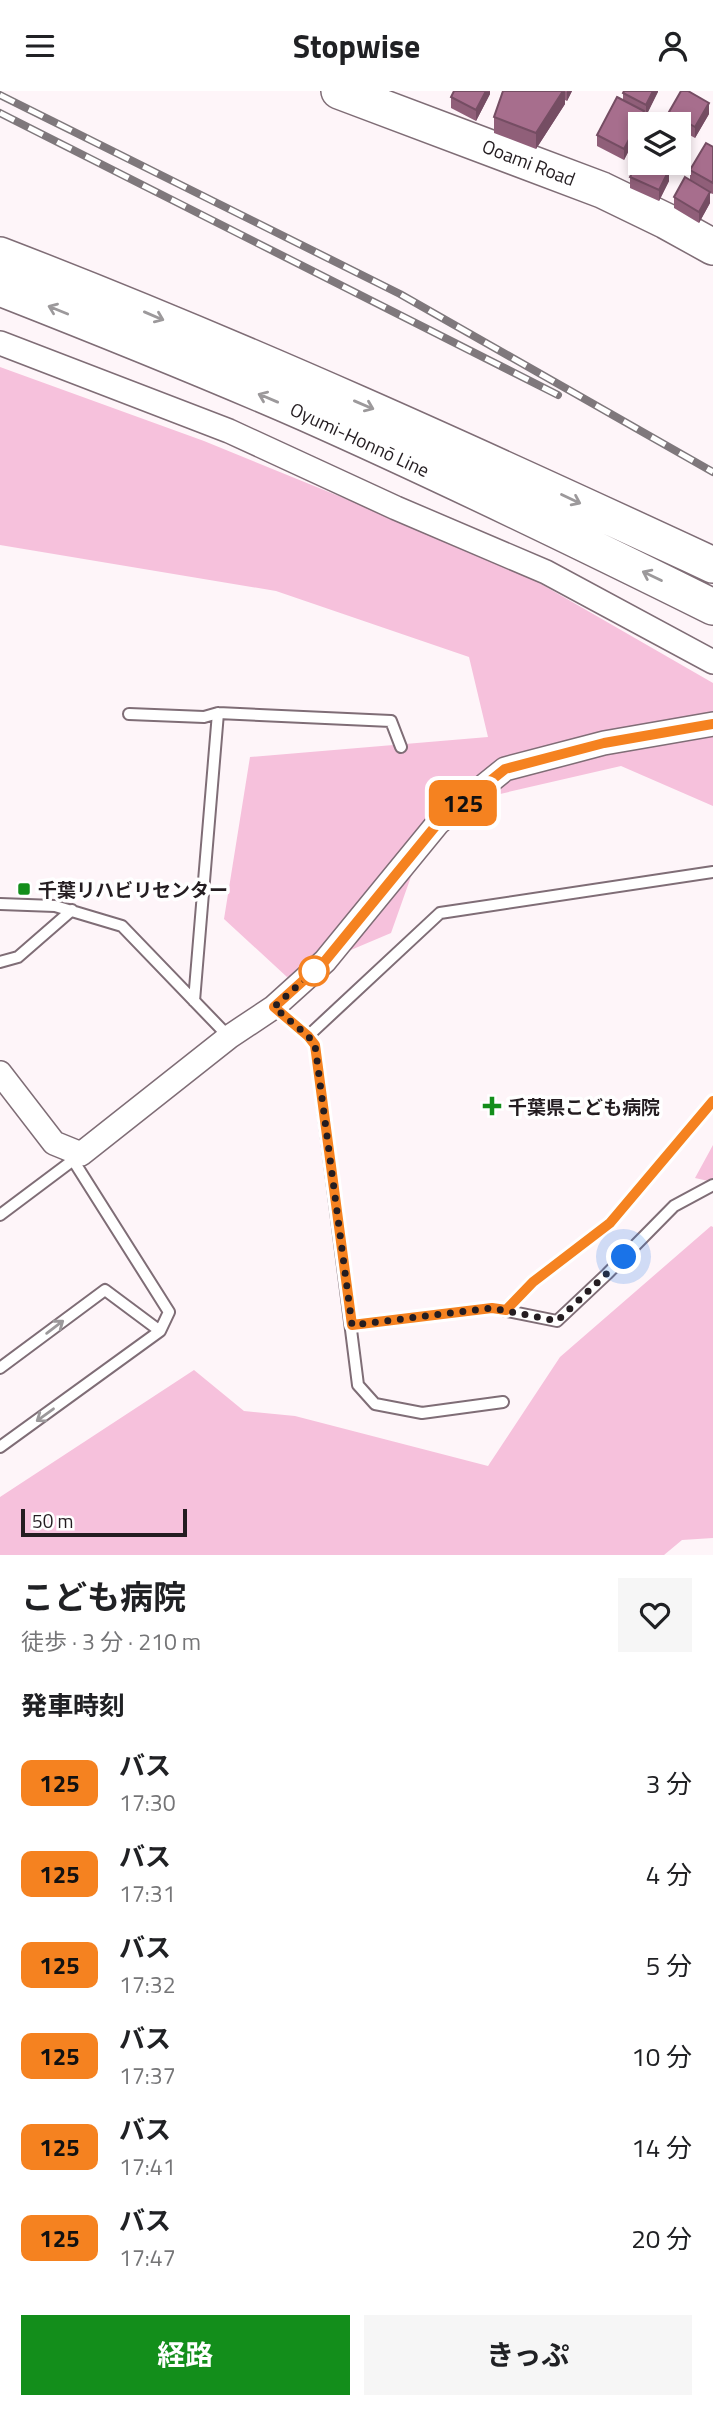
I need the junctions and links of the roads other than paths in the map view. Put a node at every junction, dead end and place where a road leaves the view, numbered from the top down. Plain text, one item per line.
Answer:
1 (339, 91) edge
2 (713, 247) edge
3 (0, 255) edge
4 (0, 288) edge
5 (0, 343) edge
6 (713, 565) edge
7 (713, 607) edge
8 (713, 662) edge
9 (218, 713) junction
10 (129, 715) dead end
11 (713, 724) edge
12 (401, 747) dead end
13 (713, 872) edge
14 (0, 904) edge
15 (72, 910) junction
16 (0, 962) edge
17 (194, 1001) junction
18 (274, 1007) junction
19 (308, 1036) junction
20 (229, 1037) junction
21 (4, 1085) edge
22 (713, 1101) edge
23 (77, 1157) junction
24 (713, 1185) edge
25 (0, 1216) edge
26 (506, 1310) junction
27 (352, 1325) junction
28 (160, 1331) junction
29 (0, 1368) edge
30 (503, 1402) dead end
31 (0, 1447) edge

1 - 2 main road, Ooami Road
3 -> 6 main road, Oyumi-Honnō Line
7 -> 4 main road, Oyumi-Honnō Line
5 - 8 street
9 - 10 lane
9 - 12 lane
9 - 17 lane
11 - 18 street
13 - 19 lane
14 - 15 lane
15 - 16 lane
15 - 17 lane
17 - 20 lane
18 - 19 lane
18 - 20 street
19 - 27 lane
20 - 23 street
21 - 23 street
22 - 26 lane
23 - 25 lane
23 - 28 lane
24 - 26 lane
26 - 27 lane
27 - 30 lane
29 -> 28 lane
28 -> 31 lane

